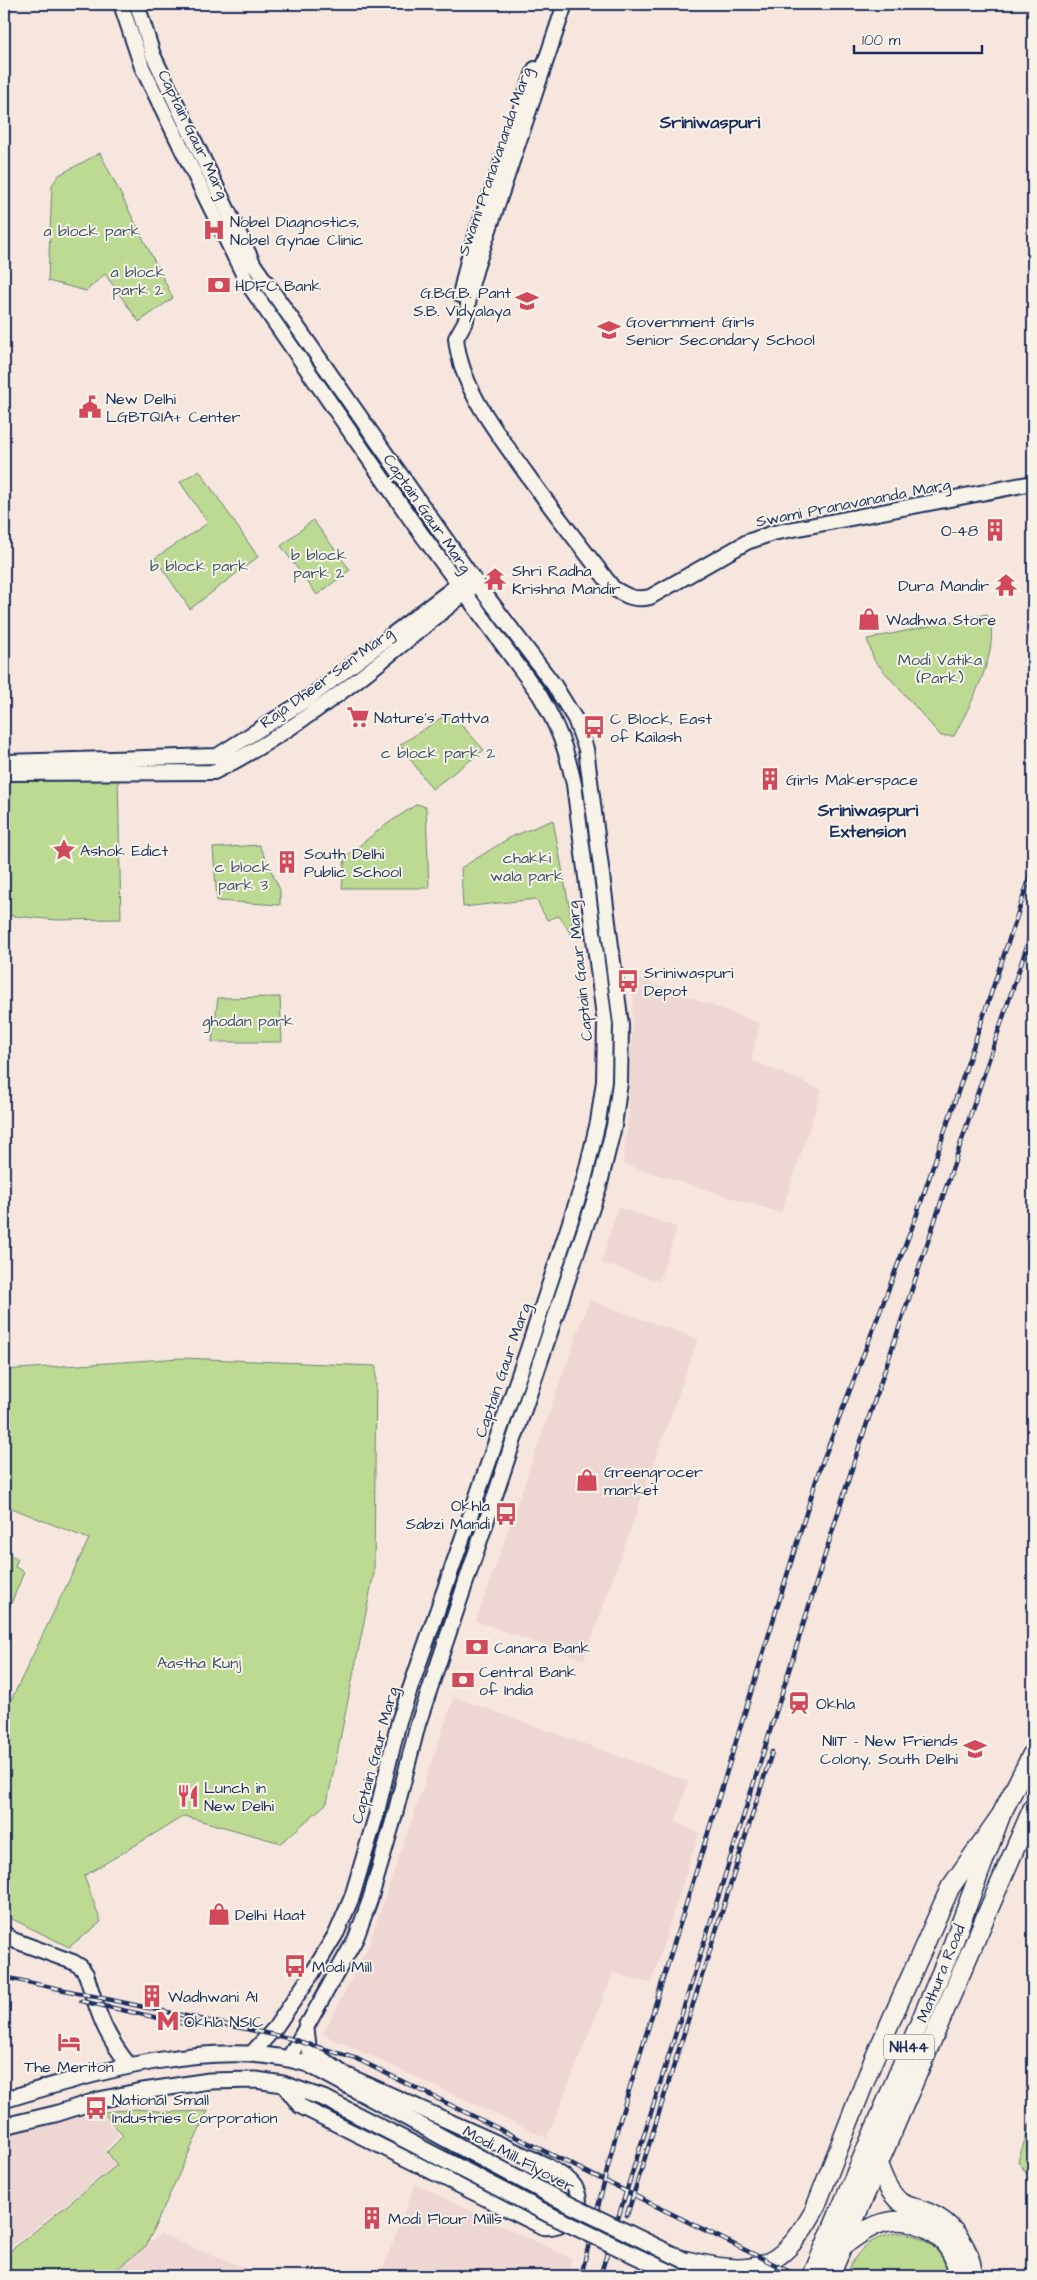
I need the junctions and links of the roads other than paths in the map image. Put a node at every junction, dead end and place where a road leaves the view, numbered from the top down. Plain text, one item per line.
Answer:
1 (121, 4) edge
2 (137, 4) edge
3 (556, 4) edge
4 (565, 4) edge
5 (459, 330) junction
6 (1033, 483) edge
7 (474, 579) junction
8 (461, 590) junction
9 (4, 762) edge
10 (4, 773) edge
11 (1033, 1752) edge
12 (1029, 1772) edge
13 (1033, 1807) edge
14 (1001, 1815) junction
15 (4, 1933) edge
16 (306, 2024) junction
17 (252, 2053) junction
18 (289, 2058) junction
19 (308, 2064) junction
20 (330, 2064) junction
21 (130, 2066) junction
22 (283, 2084) junction
23 (4, 2100) edge
24 (4, 2126) edge
25 (878, 2164) junction
26 (843, 2246) junction
27 (675, 2271) edge
28 (717, 2276) edge
29 (812, 2276) edge
30 (830, 2276) edge
31 (958, 2276) edge
32 (973, 2276) edge

1 - 8 main road, Captain Gaur Marg
2 - 7 main road, Captain Gaur Marg
3 - 5 main road, Swami Pranavananda Marg
4 - 5 main road, Swami Pranavananda Marg
5 - 6 main road, Swami Pranavananda Marg
7 - 8 main road, Raja Dheer Sen Marg
7 - 16 main road, Captain Gaur Marg
8 - 9 main road, Raja Dheer Sen Marg
8 - 10 main road, Raja Dheer Sen Marg
8 - 17 main road, Captain Gaur Marg
11 - 12 highway, Mathura Road / NH44
12 - 14 highway, Mathura Road / NH44
13 - 25 highway, Mathura Road / NH44
14 - 27 highway
14 - 29 highway, Mathura Road / NH44
15 - 21 main road
16 - 18 main road, Captain Gaur Marg
16 - 20 main road
17 - 18 main road
17 - 21 main road
18 - 19 main road
19 - 20 main road
19 - 27 main road, Modi Mill Flyover, bridge
20 - 22 main road
21 - 23 main road
22 - 24 main road, Modi Mill Flyover
22 - 27 main road, Modi Mill Flyover, bridge
25 - 26 highway, Mathura Road / NH44
25 - 32 highway
26 - 30 highway, Mathura Road / NH44
26 - 31 highway
27 - 28 main road, Modi Mill Flyover

